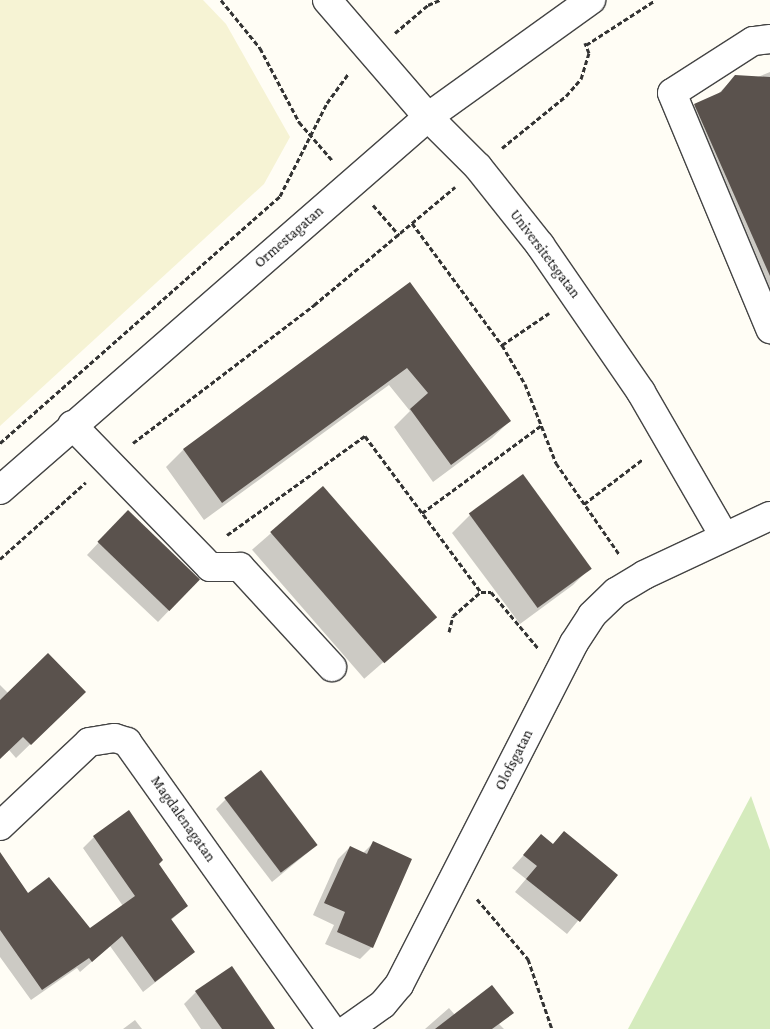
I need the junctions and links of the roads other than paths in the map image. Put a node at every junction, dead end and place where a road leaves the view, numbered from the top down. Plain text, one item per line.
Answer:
1 (327, 0) edge
2 (591, 0) edge
3 (770, 39) edge
4 (428, 117) junction
5 (770, 328) edge
6 (72, 425) junction
7 (0, 490) edge
8 (770, 516) edge
9 (724, 536) junction
10 (332, 667) dead end
11 (0, 826) edge
12 (331, 1029) edge
13 (348, 1029) edge

1 - 4 street, Universitetsgatan
2 - 4 street, Ormestagatan
3 - 5 street
4 - 6 street, Ormestagatan
4 - 9 street, Universitetsgatan
6 - 7 street, Ormestagatan
6 - 10 street
8 - 9 street, Olofsgatan
9 - 13 street, Olofsgatan
11 - 12 street, Magdalenagatan

